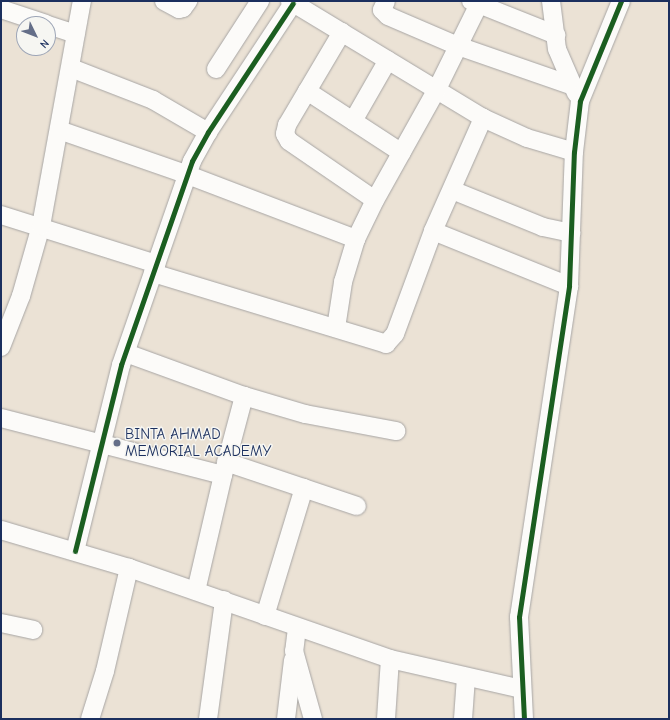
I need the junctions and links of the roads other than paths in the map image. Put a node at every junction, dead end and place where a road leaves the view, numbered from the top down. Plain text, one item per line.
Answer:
1 (82, 1) edge
2 (164, 1) edge
3 (188, 1) edge
4 (260, 1) edge
5 (386, 1) edge
6 (551, 1) edge
7 (621, 1) edge
8 (291, 2) edge
9 (475, 2) edge
10 (316, 8) edge
11 (1, 9) edge
12 (22, 16) edge
13 (56, 27) edge
14 (342, 32) junction
15 (76, 34) junction
16 (556, 35) junction
17 (458, 46) junction
18 (388, 60) junction
19 (71, 68) junction
20 (216, 69) dead end
21 (307, 91) junction
22 (436, 91) junction
23 (576, 94) junction
24 (483, 118) junction
25 (353, 121) junction
26 (59, 130) junction
27 (208, 132) junction
28 (402, 152) junction
29 (574, 152) junction
30 (188, 175) junction
31 (452, 190) junction
32 (375, 200) junction
33 (1, 215) edge
34 (41, 226) junction
35 (433, 231) junction
36 (571, 233) junction
37 (356, 239) junction
38 (154, 268) junction
39 (569, 286) junction
40 (336, 328) junction
41 (2, 341) edge
42 (126, 353) junction
43 (244, 396) junction
44 (1, 418) edge
45 (396, 431) dead end
46 (102, 443) junction
47 (224, 468) junction
48 (304, 488) junction
49 (357, 506) dead end
50 (1, 530) edge
51 (75, 551) junction
52 (129, 568) junction
53 (196, 591) junction
54 (224, 600) junction
55 (265, 616) junction
56 (1, 622) edge
57 (297, 628) junction
58 (33, 630) dead end
59 (294, 651) junction
60 (390, 659) junction
61 (466, 677) junction
62 (522, 689) junction
63 (90, 719) edge
64 (208, 719) edge
65 (286, 719) edge
66 (313, 719) edge
67 (386, 719) edge
68 (464, 719) edge
69 (524, 719) edge

1 - 15 street
2 - 3 street
4 - 20 street
5 - 17 street
6 - 16 street
7 - 23 street
8 - 10 street
8 - 27 street
9 - 16 street
9 - 17 street
10 - 14 street
11 - 12 street
13 - 15 street
14 - 18 street
14 - 21 street
15 - 19 street
16 - 23 street
17 - 22 street
17 - 23 street
18 - 22 street
18 - 25 street
19 - 26 street
19 - 27 street
21 - 25 street
21 - 32 street
22 - 24 street
22 - 28 street
23 - 29 street
24 - 29 street
24 - 31 street
25 - 28 street
26 - 30 street
26 - 34 street
27 - 30 street
28 - 32 street
29 - 36 street
30 - 37 street
30 - 38 street
31 - 35 street
31 - 36 street
32 - 37 street
33 - 34 street
34 - 38 street
34 - 41 street
35 - 39 street
35 - 40 street
36 - 39 street
37 - 40 street
38 - 40 street
38 - 42 street
39 - 62 street
42 - 43 street
42 - 46 street
43 - 45 street
43 - 47 street
44 - 46 street
46 - 47 street
46 - 51 street
47 - 48 street
47 - 53 street
48 - 49 street
48 - 55 street
50 - 51 street
51 - 52 street
52 - 53 street
52 - 63 street
53 - 54 street
54 - 55 street
54 - 64 street
55 - 57 street
56 - 58 street
57 - 59 street
57 - 60 street
59 - 65 street
59 - 66 street
60 - 61 street
60 - 67 street
61 - 62 street
61 - 68 street
62 - 69 street

